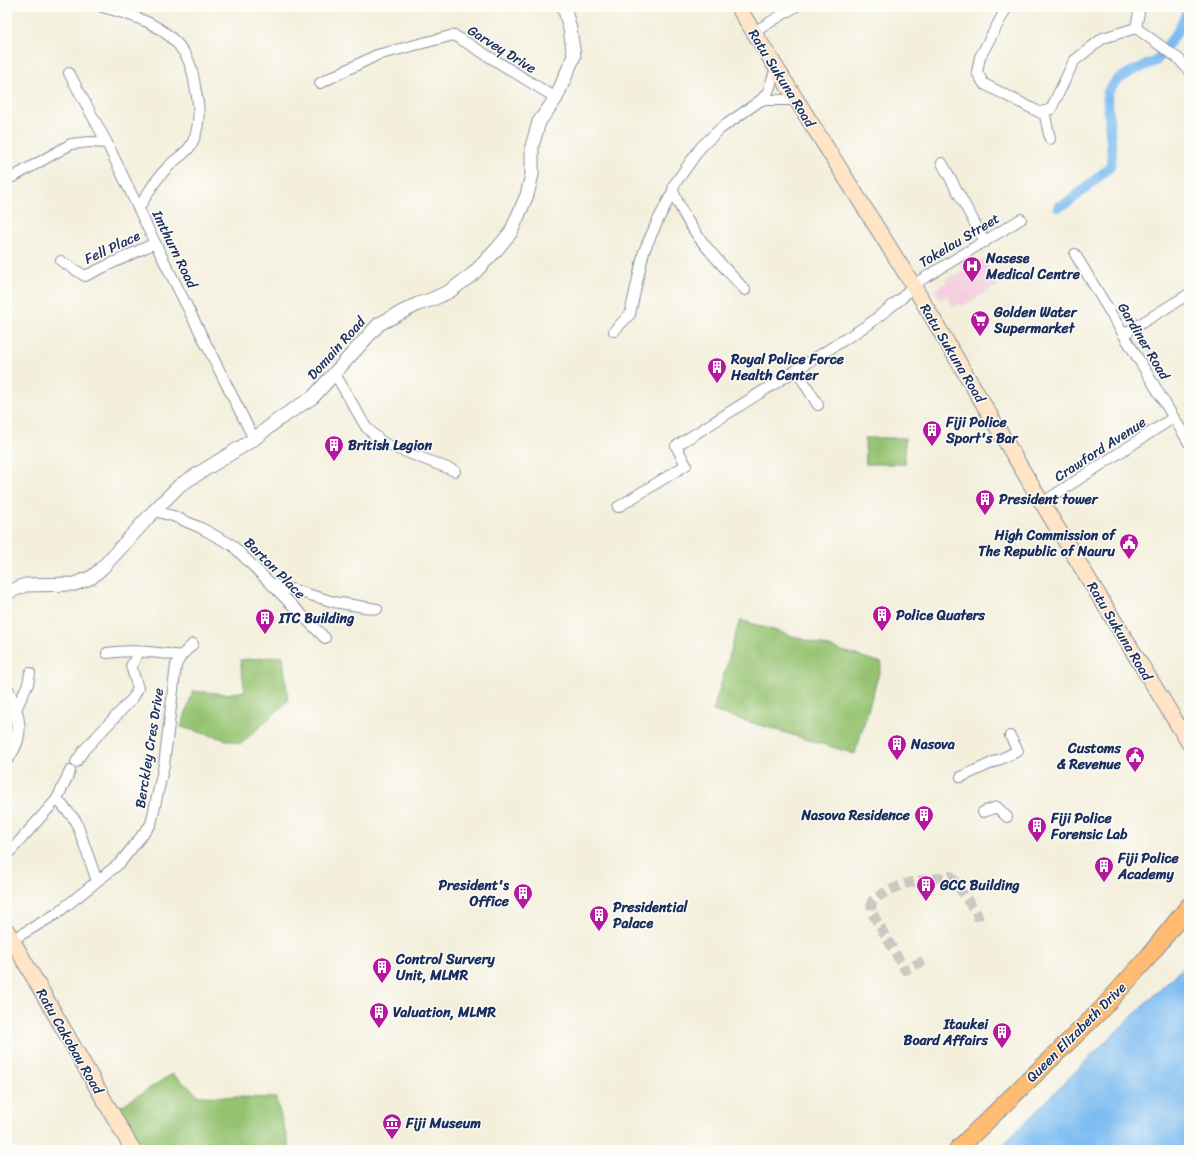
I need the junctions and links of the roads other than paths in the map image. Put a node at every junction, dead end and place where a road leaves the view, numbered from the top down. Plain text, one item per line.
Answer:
1 (102, 7) edge
2 (564, 7) edge
3 (738, 7) edge
4 (795, 7) edge
5 (1007, 7) edge
6 (1140, 7) edge
7 (1136, 28) junction
8 (754, 32) junction
9 (1184, 60) edge
10 (776, 68) junction
11 (1189, 71) edge
12 (69, 73) dead end
13 (320, 83) dead end
14 (556, 98) junction
15 (761, 100) junction
16 (796, 100) junction
17 (1044, 111) junction
18 (1050, 139) dead end
19 (107, 143) junction
20 (942, 163) dead end
21 (13, 178) dead end
22 (673, 191) junction
23 (139, 208) junction
24 (1020, 219) dead end
25 (985, 242) junction
26 (155, 243) junction
27 (1075, 254) dead end
28 (61, 261) dead end
29 (913, 285) junction
30 (745, 290) dead end
31 (1189, 294) edge
32 (614, 331) dead end
33 (1124, 334) junction
34 (797, 371) junction
35 (335, 374) junction
36 (818, 405) dead end
37 (1173, 418) junction
38 (254, 439) junction
39 (1189, 443) edge
40 (455, 471) dead end
41 (1042, 503) junction
42 (618, 507) dead end
43 (154, 511) junction
44 (270, 583) junction
45 (7, 593) edge
46 (377, 609) dead end
47 (325, 638) dead end
48 (193, 644) dead end
49 (107, 652) dead end
50 (139, 652) junction
51 (181, 656) junction
52 (30, 673) dead end
53 (7, 690) edge
54 (16, 709) junction
55 (1010, 736) dead end
56 (1189, 743) edge
57 (7, 758) edge
58 (76, 762) dead end
59 (70, 771) dead end
60 (961, 777) dead end
61 (57, 799) junction
62 (983, 812) dead end
63 (1007, 817) dead end
64 (7, 855) edge
65 (97, 881) junction
66 (1189, 906) edge
67 (9, 936) edge
68 (133, 1150) edge
69 (957, 1150) edge

1 - 23 street
2 - 14 street, Domain Road
3 - 8 main road, Ratu Sukuna Road
4 - 8 street
5 - 17 street
6 - 7 street
7 - 9 street
7 - 17 street
8 - 10 main road, Ratu Sukuna Road
9 - 11 street
10 - 15 street
10 - 16 main road, Ratu Sukuna Road
12 - 19 street, Imthurn Road
13 - 14 street, Garvey Drive
14 - 35 street, Domain Road
15 - 16 street
15 - 22 street
16 - 29 main road, Ratu Sukuna Road
17 - 18 street
19 - 21 street
19 - 23 street, Imthurn Road
20 - 25 street
22 - 30 street
22 - 32 street
23 - 26 street, Imthurn Road
24 - 25 street, Tokelau Street
25 - 29 street, Tokelau Street
26 - 28 street, Fell Place
26 - 38 street, Imthurn Road
27 - 33 street, Gardiner Road
29 - 34 street, Tokelau Street
29 - 41 main road, Ratu Sukuna Road
31 - 33 street
33 - 37 street, Gardiner Road
34 - 36 street
34 - 42 street, Tokelau Street
35 - 38 street, Domain Road
35 - 40 street
37 - 39 street, Gardiner Road
37 - 41 street, Crawford Avenue
38 - 43 street, Domain Road
41 - 56 main road, Ratu Sukuna Road
43 - 44 street, Barton Place
43 - 45 street, Domain Road
44 - 46 street
44 - 47 street, Barton Place
48 - 51 street, Berckley Cres Drive
49 - 50 street
50 - 51 street
50 - 58 street
51 - 65 street, Berckley Cres Drive
52 - 54 street
53 - 54 street
54 - 57 street
55 - 60 street
59 - 61 street
61 - 64 street
61 - 65 street
62 - 63 street
65 - 67 street, Berckley Cres Drive
66 - 69 main road, Queen Elizabeth Drive
67 - 68 main road, Ratu Cakobau Road

